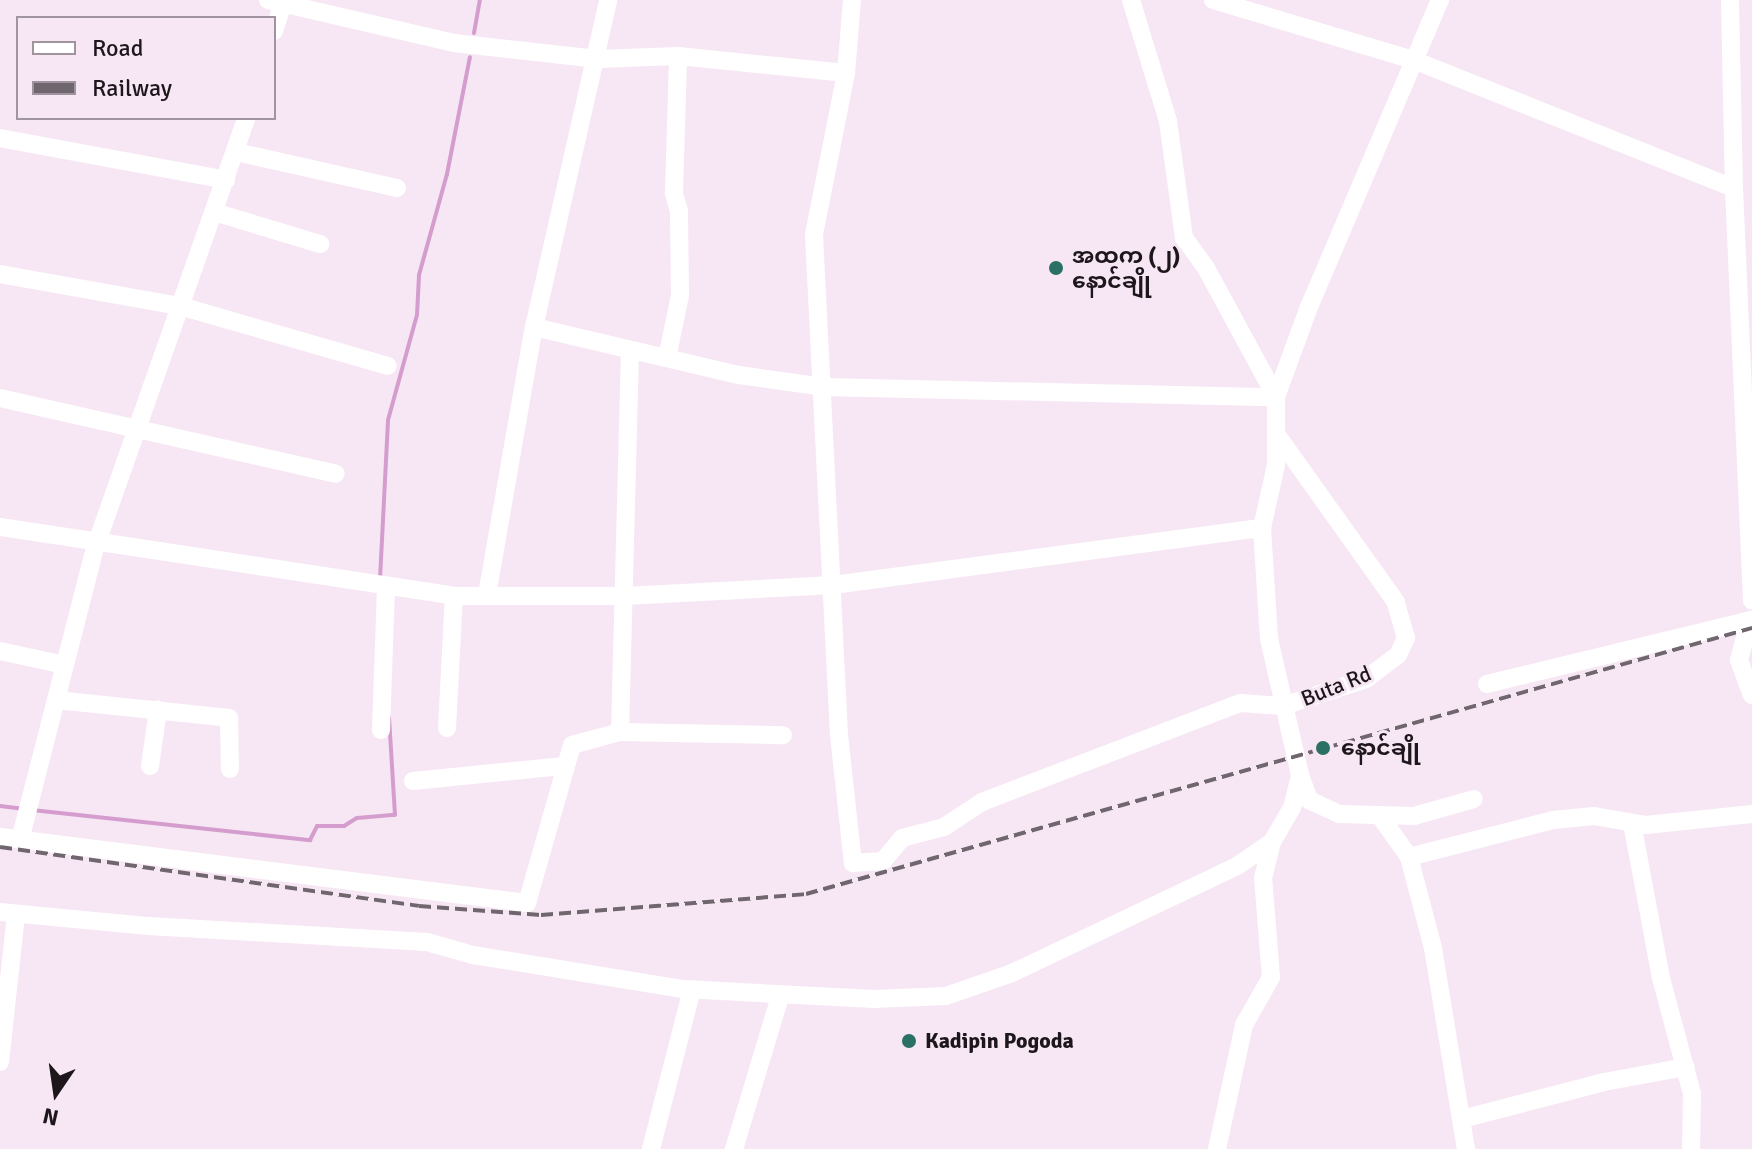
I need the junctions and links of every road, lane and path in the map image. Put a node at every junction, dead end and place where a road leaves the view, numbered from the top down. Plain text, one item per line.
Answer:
1 (608, 0) edge
2 (852, 0) edge
3 (1131, 0) edge
4 (1213, 0) edge
5 (1440, 0) edge
6 (1730, 0) edge
7 (278, 2) edge
8 (678, 56) junction
9 (597, 59) junction
10 (1416, 61) junction
11 (846, 73) junction
12 (245, 120) edge
13 (0, 138) edge
14 (236, 152) junction
15 (226, 180) junction
16 (397, 188) dead end
17 (1734, 188) junction
18 (214, 212) junction
19 (320, 244) dead end
20 (0, 274) edge
21 (180, 306) junction
22 (534, 327) junction
23 (1746, 351) edge
24 (630, 352) junction
25 (667, 358) junction
26 (388, 366) dead end
27 (824, 387) junction
28 (1276, 397) junction
29 (0, 398) edge
30 (140, 429) junction
31 (1276, 434) junction
32 (336, 474) dead end
33 (0, 527) edge
34 (1262, 528) junction
35 (96, 545) junction
36 (1751, 552) edge
37 (833, 585) junction
38 (386, 589) junction
39 (487, 595) junction
40 (454, 596) junction
41 (624, 596) junction
42 (1752, 601) edge
43 (1748, 621) edge
44 (0, 651) edge
45 (65, 665) junction
46 (1487, 684) dead end
47 (1752, 695) edge
48 (56, 700) junction
49 (1283, 706) junction
50 (158, 710) junction
51 (447, 728) dead end
52 (381, 730) dead end
53 (620, 732) junction
54 (783, 735) dead end
55 (150, 766) dead end
56 (562, 766) junction
57 (230, 769) dead end
58 (1300, 775) junction
59 (413, 781) dead end
60 (1474, 799) dead end
61 (1752, 814) edge
62 (1380, 816) junction
63 (1632, 823) junction
64 (0, 837) edge
65 (20, 840) junction
66 (1272, 842) junction
67 (1409, 857) junction
68 (8, 913) edge
69 (692, 989) junction
70 (780, 997) junction
71 (0, 1062) edge
72 (1686, 1067) junction
73 (1462, 1119) junction
74 (651, 1149) edge
75 (734, 1149) edge
76 (1217, 1149) edge
77 (1466, 1149) edge
78 (1691, 1149) edge

1 - 9 street
2 - 11 street
3 - 28 street
4 - 10 street
5 - 10 street, Buta Rd
6 - 17 street
7 - 9 street
8 - 9 street
8 - 11 street
8 - 25 street
9 - 22 street
10 - 17 street
10 - 28 street, Buta Rd
11 - 27 street
12 - 14 street
13 - 15 street
14 - 15 street
14 - 16 street
15 - 18 street
17 - 23 street
18 - 19 street
18 - 21 street
20 - 21 street
21 - 26 street
21 - 30 street
22 - 24 street
22 - 39 street
23 - 36 street
24 - 25 street
24 - 41 street
25 - 27 street
27 - 28 street
27 - 37 street
28 - 31 street, Buta Rd
29 - 30 street
30 - 32 street
30 - 35 street
31 - 34 street, Buta Rd
31 - 49 street, Buta Rd
33 - 35 street
34 - 37 street
34 - 49 street, Buta Rd
35 - 38 street
35 - 45 street
36 - 42 street
37 - 41 street
37 - 49 street
38 - 40 street
38 - 52 street
39 - 40 street
39 - 41 street
40 - 51 street
41 - 53 street
43 - 46 street
43 - 47 street
44 - 45 street
45 - 48 street
48 - 50 street
48 - 65 street
49 - 58 street
50 - 55 street
50 - 57 street
53 - 54 street
53 - 56 street
56 - 59 street
56 - 65 street
58 - 62 street
58 - 66 street
60 - 62 street
61 - 63 street
62 - 67 street
63 - 67 street
63 - 72 street
64 - 65 street
66 - 70 street
66 - 76 street
67 - 73 street
68 - 69 street
68 - 71 street
69 - 70 street
69 - 74 street
70 - 75 street
72 - 73 street
72 - 78 street
73 - 77 street

